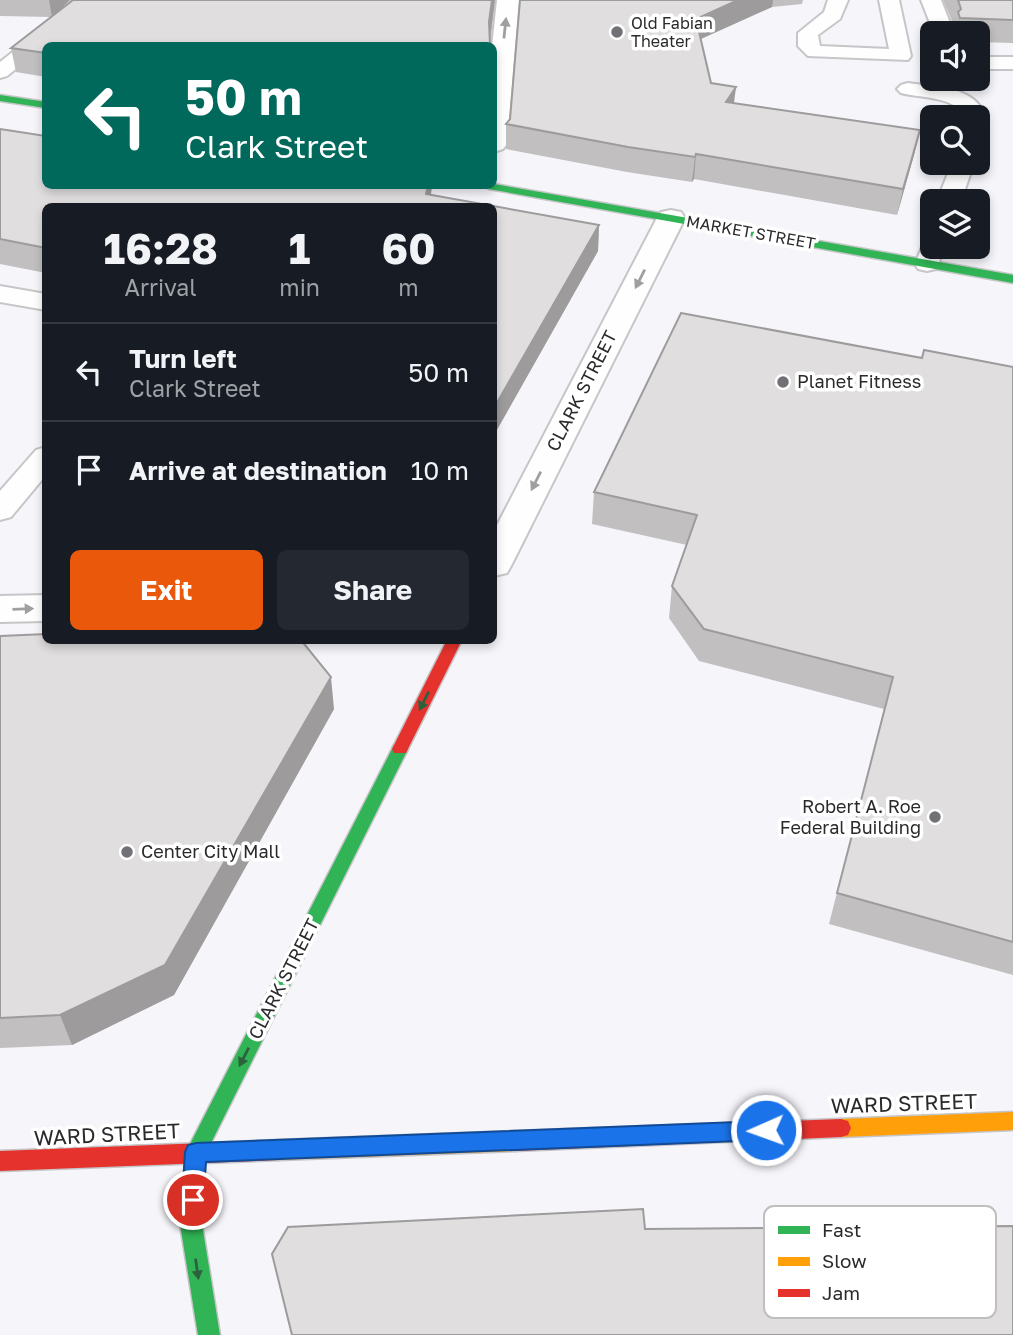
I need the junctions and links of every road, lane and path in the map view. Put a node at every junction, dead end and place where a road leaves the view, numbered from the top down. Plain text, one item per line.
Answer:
1 (83, 0) edge
2 (508, 0) edge
3 (838, 0) edge
4 (889, 0) edge
5 (931, 0) edge
6 (939, 21) edge
7 (990, 63) edge
8 (1013, 64) edge
9 (0, 72) edge
10 (908, 89) dead end
11 (0, 98) edge
12 (42, 103) edge
13 (967, 105) edge
14 (497, 113) edge
15 (497, 187) edge
16 (671, 218) junction
17 (920, 254) edge
18 (944, 259) edge
19 (1013, 279) edge
20 (0, 294) edge
21 (42, 301) edge
22 (42, 461) edge
23 (0, 510) edge
24 (497, 558) edge
25 (42, 608) edge
26 (0, 609) edge
27 (453, 644) edge
28 (1013, 1121) edge
29 (196, 1152) junction
30 (0, 1161) edge
31 (209, 1335) edge

1 - 9 lane
14 -> 2 street
3 - 4 lane
5 - 6 lane
7 - 8 lane
10 - 13 lane
11 - 12 main road
15 - 16 main road, MARKET STREET
16 - 17 main road, MARKET STREET
16 -> 24 street, CLARK STREET
18 - 19 main road, MARKET STREET
20 - 21 lane
22 - 23 lane
26 -> 25 street
27 -> 29 main road, CLARK STREET
28 - 29 main road, WARD STREET
29 - 30 main road, WARD STREET
29 -> 31 main road, CLARK STREET

